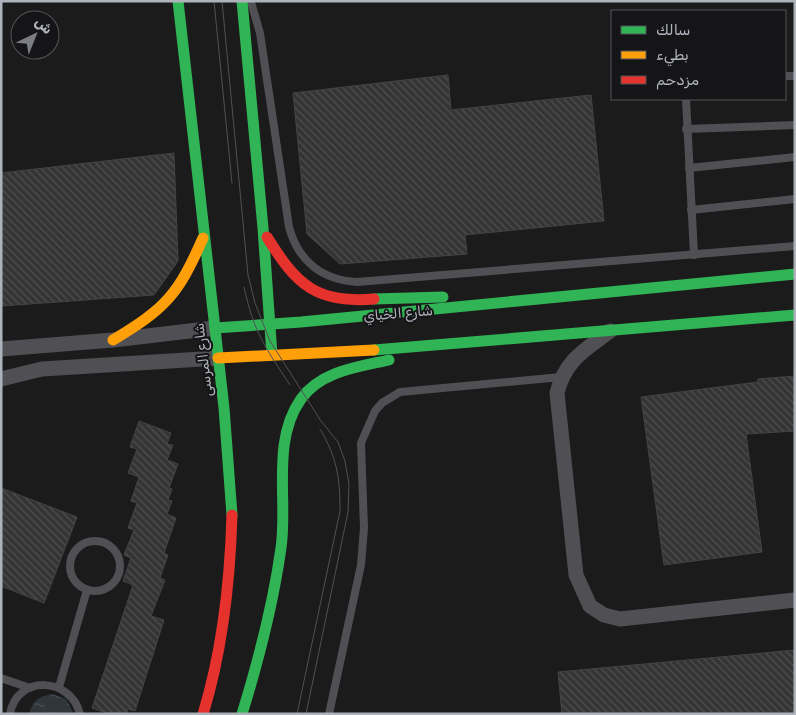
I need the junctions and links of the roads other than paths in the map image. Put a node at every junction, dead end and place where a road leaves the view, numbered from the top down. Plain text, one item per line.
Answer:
1 (178, 1) edge
2 (242, 1) edge
3 (250, 1) edge
4 (686, 100) edge
5 (795, 125) edge
6 (686, 129) junction
7 (795, 157) edge
8 (689, 168) junction
9 (795, 199) edge
10 (691, 210) junction
11 (263, 228) junction
12 (204, 236) junction
13 (795, 246) edge
14 (694, 256) junction
15 (795, 274) edge
16 (477, 305) junction
17 (795, 315) edge
18 (270, 324) junction
19 (215, 328) junction
20 (610, 331) junction
21 (113, 340) junction
22 (421, 347) junction
23 (1, 349) edge
24 (272, 355) junction
25 (218, 358) junction
26 (561, 377) junction
27 (1, 379) edge
28 (86, 590) junction
29 (795, 600) edge
30 (1, 678) edge
31 (59, 687) junction
32 (30, 688) junction
33 (10, 714) edge
34 (80, 714) edge
35 (203, 714) edge
36 (242, 714) edge
37 (329, 714) edge

1 - 12 main road, شارع المرسى
2 - 11 main road
3 - 14 lane
4 - 6 lane
5 - 6 lane
6 - 8 lane
7 - 8 lane
8 - 10 lane
9 - 10 lane
10 - 14 lane
11 - 16 main road
11 - 18 main road
12 - 19 main road, شارع المرسى
12 - 21 main road
13 - 14 lane
15 - 16 main road, شارع الخياي
16 - 18 main road, شارع الخياي
17 - 20 main road
18 - 19 main road, شارع الخياي
18 - 24 main road
19 - 21 street, شارع الخياي
19 - 25 main road, شارع المرسى
20 - 22 main road
20 - 26 street
21 - 23 street, شارع الخياي
22 - 24 main road
22 - 36 main road
24 - 25 main road
25 - 27 street
25 - 35 main road, شارع المرسى
26 - 29 street
26 - 37 lane
28 - 28 lane
28 - 31 lane
30 - 32 lane
31 - 32 lane
31 - 34 lane
32 - 33 lane

